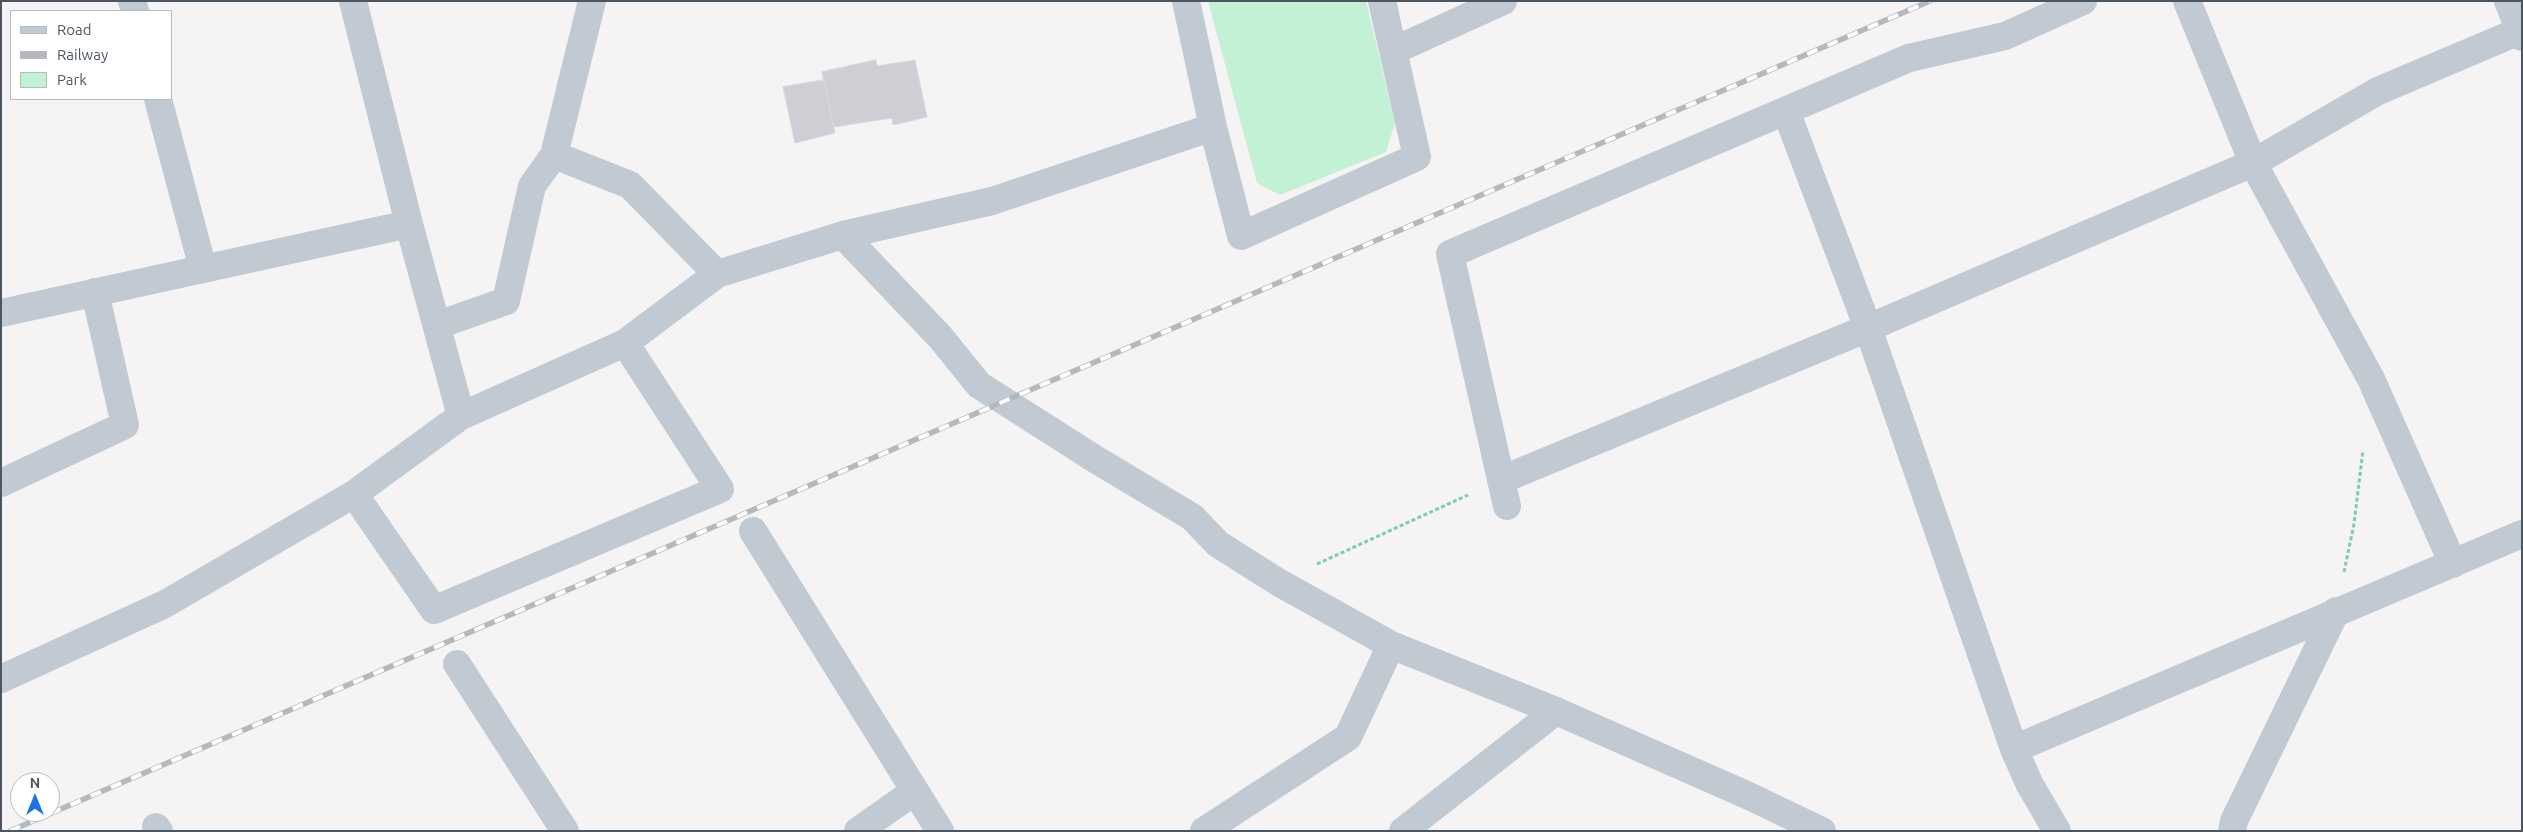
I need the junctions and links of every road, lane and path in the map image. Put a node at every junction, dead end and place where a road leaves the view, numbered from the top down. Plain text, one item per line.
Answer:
1 (353, 1) edge
2 (592, 1) edge
3 (1186, 1) edge
4 (1382, 1) edge
5 (1503, 1) edge
6 (2083, 1) edge
7 (2187, 1) edge
8 (2508, 1) edge
9 (2521, 33) edge
10 (1394, 50) junction
11 (158, 100) edge
12 (1786, 111) junction
13 (1213, 127) junction
14 (554, 155) junction
15 (2253, 163) junction
16 (409, 224) junction
17 (843, 234) junction
18 (203, 269) junction
19 (717, 274) junction
20 (95, 292) junction
21 (1, 313) edge
22 (438, 325) junction
23 (1868, 328) junction
24 (625, 343) junction
25 (461, 416) junction
26 (2363, 447) dead end
27 (1500, 480) junction
28 (1, 483) edge
29 (354, 494) junction
30 (1507, 506) dead end
31 (753, 531) dead end
32 (2522, 534) edge
33 (2453, 564) junction
34 (1278, 582) junction
35 (2336, 611) junction
36 (1391, 645) junction
37 (457, 664) dead end
38 (1, 679) edge
39 (1556, 711) junction
40 (2014, 749) junction
41 (915, 791) junction
42 (565, 831) edge
43 (858, 831) edge
44 (940, 831) edge
45 (1204, 831) edge
46 (1403, 831) edge
47 (1822, 831) edge
48 (2057, 831) edge
49 (2232, 831) edge

1 - 16 street
2 - 14 street
3 - 13 street
4 - 10 street
5 - 10 street
6 - 12 street
7 - 15 street
8 - 9 street
9 - 15 street
10 - 13 street
11 - 18 street
12 - 23 street
12 - 27 street
13 - 17 street
14 - 19 street
14 - 22 street
15 - 23 street
15 - 33 street
16 - 18 street
16 - 22 street
17 - 19 street
17 - 34 street
18 - 20 street
19 - 24 street
20 - 21 street
20 - 28 street
22 - 25 street
23 - 27 street
23 - 40 street
24 - 25 street
24 - 29 street
25 - 29 street
26 - 35 path
27 - 30 street
27 - 34 path
29 - 38 street
31 - 41 street
32 - 33 street
33 - 35 street
34 - 36 street
35 - 40 street
35 - 49 street
36 - 39 street
36 - 45 street
37 - 42 street
39 - 46 street
39 - 47 street
40 - 48 street
41 - 43 street
41 - 44 street

